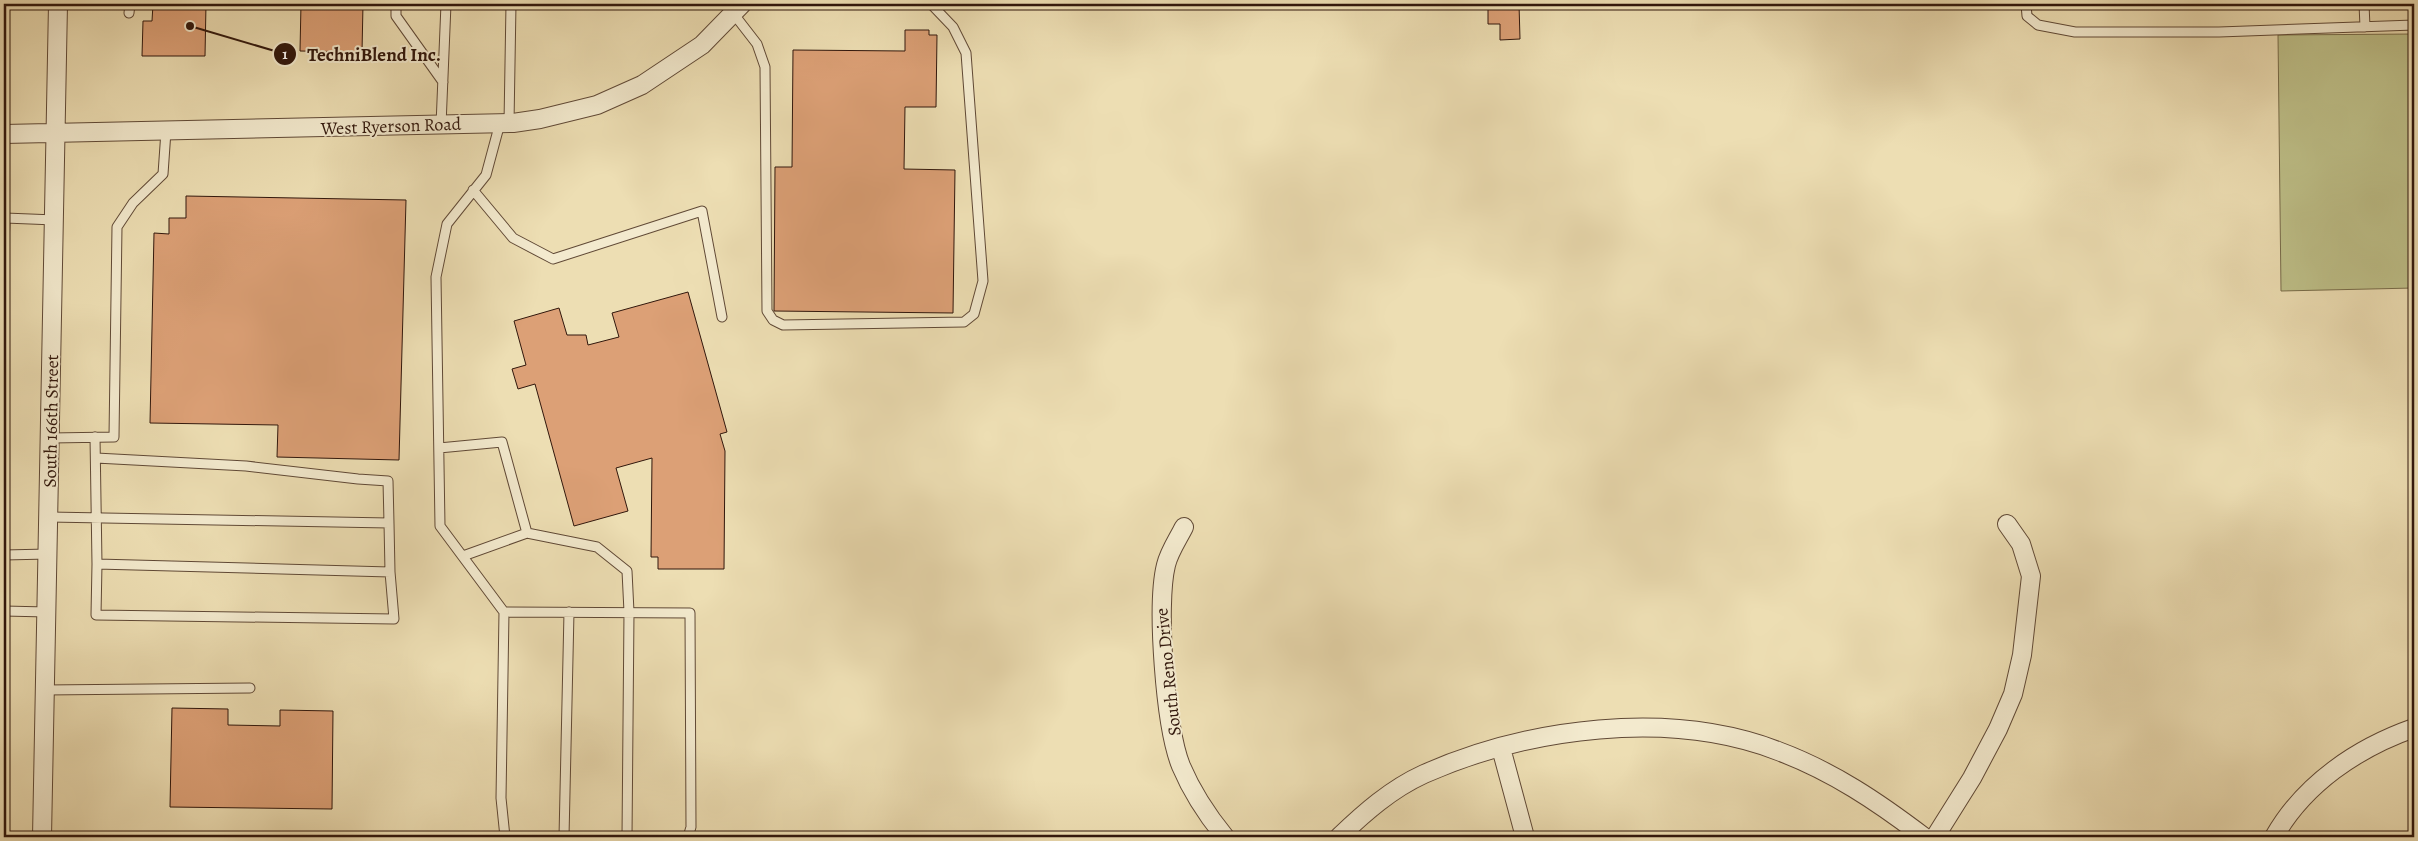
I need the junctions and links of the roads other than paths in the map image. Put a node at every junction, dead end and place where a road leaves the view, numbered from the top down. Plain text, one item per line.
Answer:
1 (58, 4) edge
2 (396, 4) edge
3 (446, 4) edge
4 (511, 4) edge
5 (932, 4) edge
6 (2026, 4) edge
7 (2364, 4) edge
8 (737, 8) edge
9 (2414, 25) edge
10 (2365, 27) junction
11 (443, 82) junction
12 (504, 123) junction
13 (441, 125) junction
14 (166, 131) junction
15 (4, 134) edge
16 (57, 134) junction
17 (474, 190) junction
18 (55, 220) junction
19 (4, 247) edge
20 (722, 317) dead end
21 (95, 436) junction
22 (50, 438) junction
23 (439, 448) junction
24 (96, 458) junction
25 (49, 517) junction
26 (97, 518) junction
27 (389, 523) junction
28 (2007, 524) dead end
29 (1184, 527) dead end
30 (527, 533) junction
31 (48, 554) junction
32 (4, 555) edge
33 (463, 556) junction
34 (97, 564) junction
35 (390, 572) junction
36 (4, 611) edge
37 (47, 612) junction
38 (504, 612) junction
39 (569, 612) junction
40 (629, 612) junction
41 (250, 688) dead end
42 (45, 690) junction
43 (2414, 728) edge
44 (1501, 748) junction
45 (42, 837) edge
46 (505, 837) edge
47 (564, 837) edge
48 (627, 837) edge
49 (688, 837) edge
50 (1225, 837) edge
51 (1339, 837) edge
52 (1525, 837) edge
53 (1924, 837) edge
54 (1935, 837) edge
55 (2274, 837) edge

1 - 16 street, South 166th Street
2 - 11 lane
3 - 11 lane
4 - 12 lane
5 - 8 lane
6 - 10 lane
7 - 10 lane
8 - 12 street, West Ryerson Road
9 - 10 lane
11 - 13 lane
12 - 13 street, West Ryerson Road
12 - 17 lane
13 - 14 street, West Ryerson Road
14 - 16 street, West Ryerson Road
14 - 21 lane
15 - 16 street, West Ryerson Road
16 - 18 street, South 166th Street
17 - 20 lane
17 - 23 lane
18 - 19 lane
18 - 22 street, South 166th Street
21 - 22 lane
21 - 24 lane
22 - 25 street, South 166th Street
23 - 30 lane
23 - 33 lane
24 - 26 lane
24 - 27 lane
25 - 26 lane
25 - 31 street, South 166th Street
26 - 27 lane
26 - 34 lane
27 - 35 lane
28 - 54 street
29 - 50 street, South Reno Drive
30 - 33 lane
30 - 40 lane
31 - 32 lane
31 - 37 street, South 166th Street
33 - 38 lane
34 - 35 lane
34 - 35 lane
36 - 37 lane
37 - 42 street, South 166th Street
38 - 39 lane
38 - 46 lane
39 - 40 lane
39 - 47 lane
40 - 48 lane
40 - 49 lane
41 - 42 lane
42 - 45 street, South 166th Street
43 - 55 street
44 - 51 street
44 - 52 street
44 - 53 street

